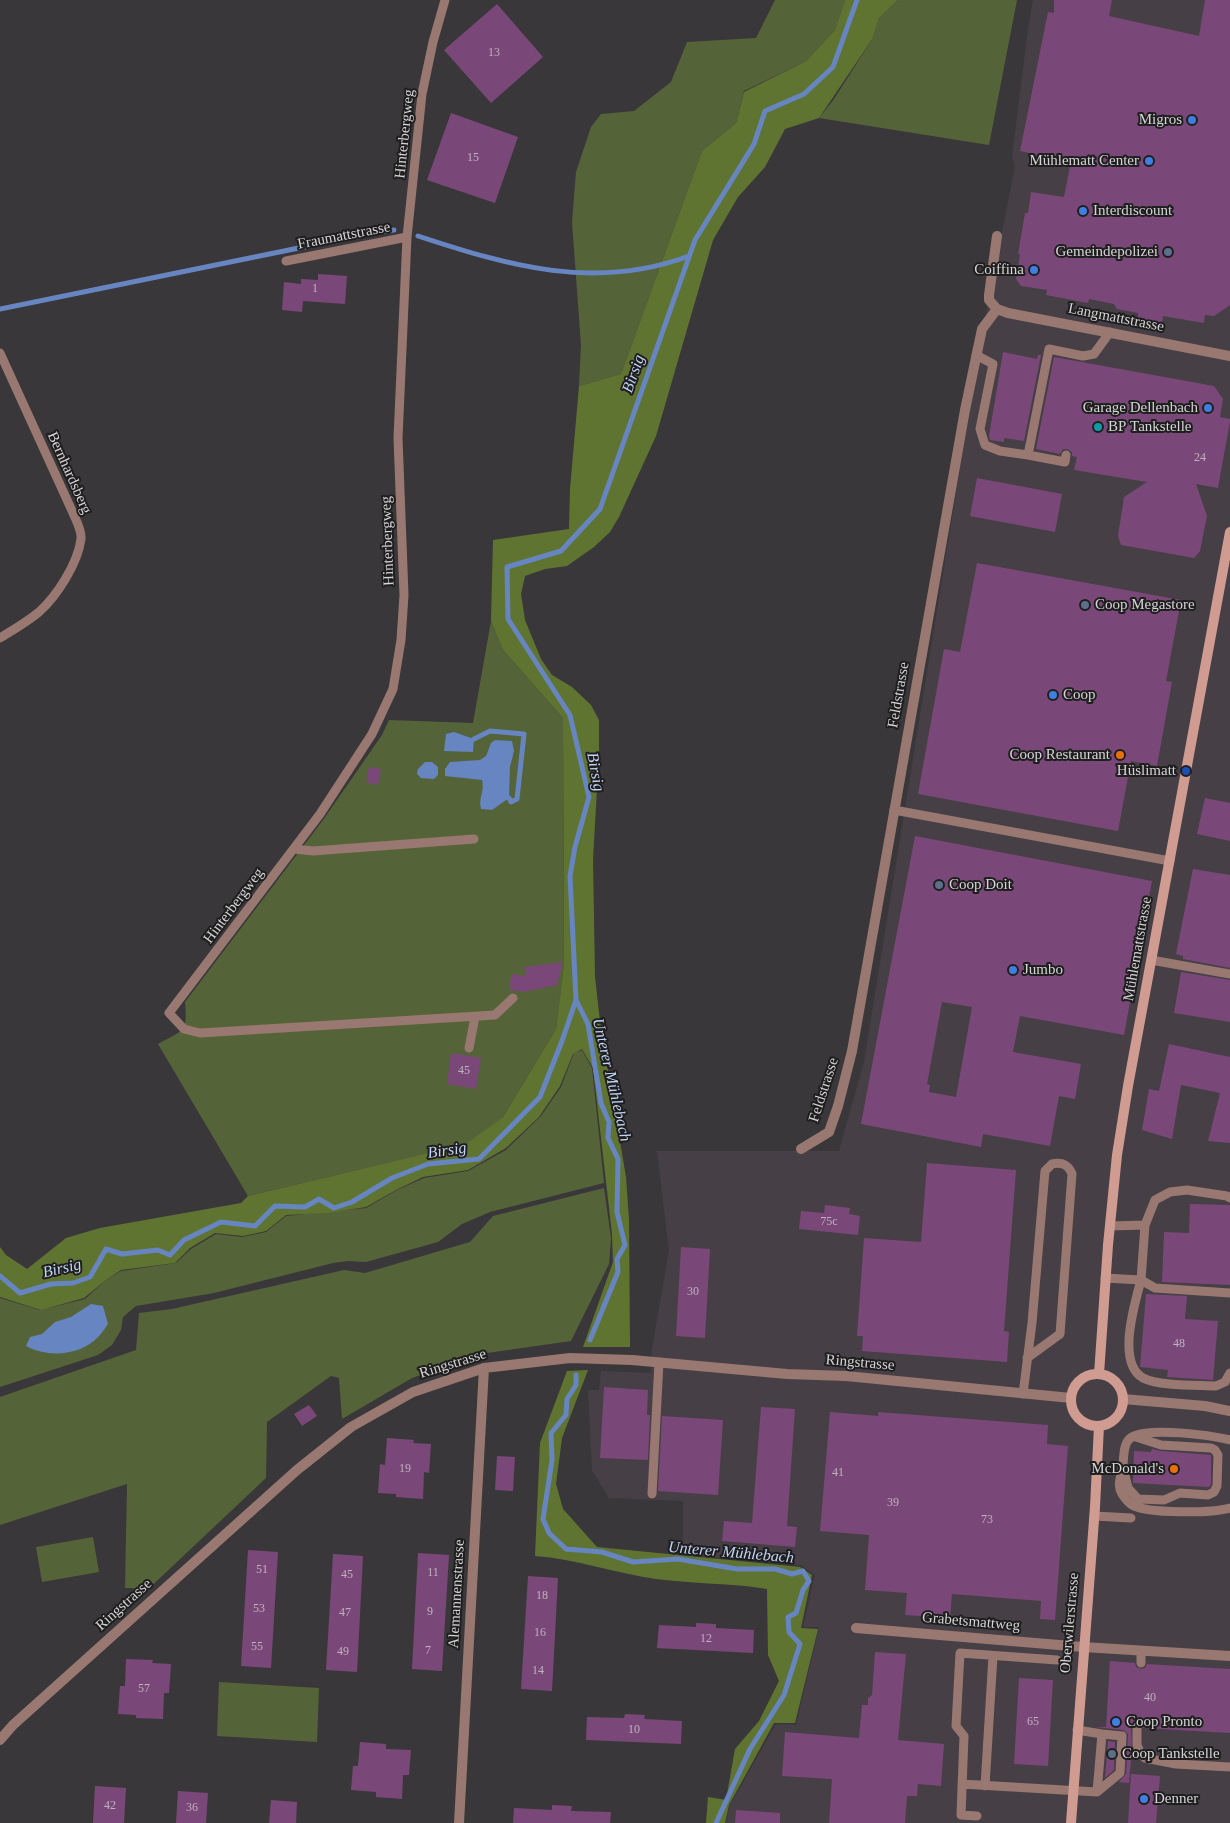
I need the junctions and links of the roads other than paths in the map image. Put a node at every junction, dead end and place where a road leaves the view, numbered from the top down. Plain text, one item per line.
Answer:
1 (445, 0) edge
2 (997, 236) dead end
3 (407, 237) junction
4 (286, 261) dead end
5 (996, 309) junction
6 (1110, 332) junction
7 (0, 353) edge
8 (976, 355) junction
9 (1230, 356) edge
10 (1028, 455) junction
11 (1066, 455) dead end
12 (1230, 532) edge
13 (0, 638) edge
14 (894, 810) junction
15 (474, 839) dead end
16 (294, 849) junction
17 (1170, 861) junction
18 (1151, 960) junction
19 (1230, 974) edge
20 (513, 998) dead end
21 (475, 1017) junction
22 (469, 1048) dead end
23 (800, 1148) dead end
24 (1230, 1198) edge
25 (1146, 1225) junction
26 (1110, 1226) junction
27 (1105, 1278) junction
28 (1141, 1280) junction
29 (1230, 1293) edge
30 (1027, 1358) junction
31 (658, 1362) junction
32 (484, 1368) junction
33 (1230, 1373) edge
34 (1099, 1374) junction
35 (1024, 1394) junction
36 (1071, 1398) junction
37 (1123, 1399) junction
38 (1230, 1411) edge
39 (1099, 1426) junction
40 (1134, 1436) junction
41 (1230, 1440) edge
42 (1123, 1466) junction
43 (652, 1494) dead end
44 (1230, 1508) edge
45 (1094, 1516) junction
46 (1131, 1518) dead end
47 (856, 1628) dead end
48 (978, 1638) junction
49 (1083, 1647) junction
50 (1141, 1651) junction
51 (977, 1655) junction
52 (993, 1656) junction
53 (1230, 1656) edge
54 (1057, 1660) dead end
55 (1140, 1663) dead end
56 (1137, 1727) dead end
57 (1077, 1730) junction
58 (1102, 1734) junction
59 (0, 1740) edge
60 (1230, 1767) edge
61 (962, 1784) junction
62 (986, 1786) junction
63 (1074, 1790) junction
64 (1098, 1792) junction
65 (977, 1816) dead end
66 (459, 1823) edge
67 (1071, 1823) edge

1 - 3 lane, Hinterbergweg
2 - 5 street
3 - 4 lane, Fraumattstrasse
3 - 16 lane, Hinterbergweg
5 - 6 street, Langmattstrasse
5 - 8 street, Feldstrasse
6 - 9 street, Langmattstrasse
6 - 10 lane
7 - 13 lane, Bernhardsberg
8 - 10 lane
8 - 14 street, Feldstrasse
10 - 11 lane
12 - 17 main road, Mühlemattstrasse
14 - 17 lane
14 - 23 street, Feldstrasse
15 - 16 lane
16 - 21 lane, Hinterbergweg
17 - 18 main road, Mühlemattstrasse
18 - 19 lane
18 - 26 main road, Mühlemattstrasse
20 - 21 lane
21 - 22 lane
24 - 25 lane
25 - 26 lane
25 - 28 lane
26 - 27 main road, Mühlemattstrasse
27 - 28 lane
27 - 34 main road, Mühlemattstrasse
28 - 29 lane
28 - 33 lane
30 - 30 lane
30 - 35 lane
31 - 32 street, Ringstrasse
31 - 35 street, Ringstrasse
31 - 43 lane
32 - 59 street, Ringstrasse
32 - 66 street, Alemannenstrasse
34 - 36 main road
34 - 37 main road
35 - 36 street, Ringstrasse
36 - 39 main road
37 - 38 street
37 - 39 main road
39 - 45 main road, Oberwilerstrasse
40 - 41 lane
40 - 42 lane
40 - 42 lane
42 - 44 lane
45 - 46 lane
45 - 49 main road, Oberwilerstrasse
47 - 48 street, Grabetsmattweg
48 - 49 street, Grabetsmattweg
48 - 51 lane
49 - 50 street, Grabetsmattweg
49 - 57 main road, Oberwilerstrasse
50 - 53 street, Grabetsmattweg
50 - 55 lane
51 - 52 lane
51 - 61 lane
52 - 54 lane
52 - 62 lane
56 - 60 lane
57 - 58 lane
57 - 63 main road, Oberwilerstrasse
58 - 64 lane
58 - 64 lane
61 - 62 lane
61 - 65 lane
62 - 63 lane
63 - 64 lane
63 - 67 main road, Oberwilerstrasse

